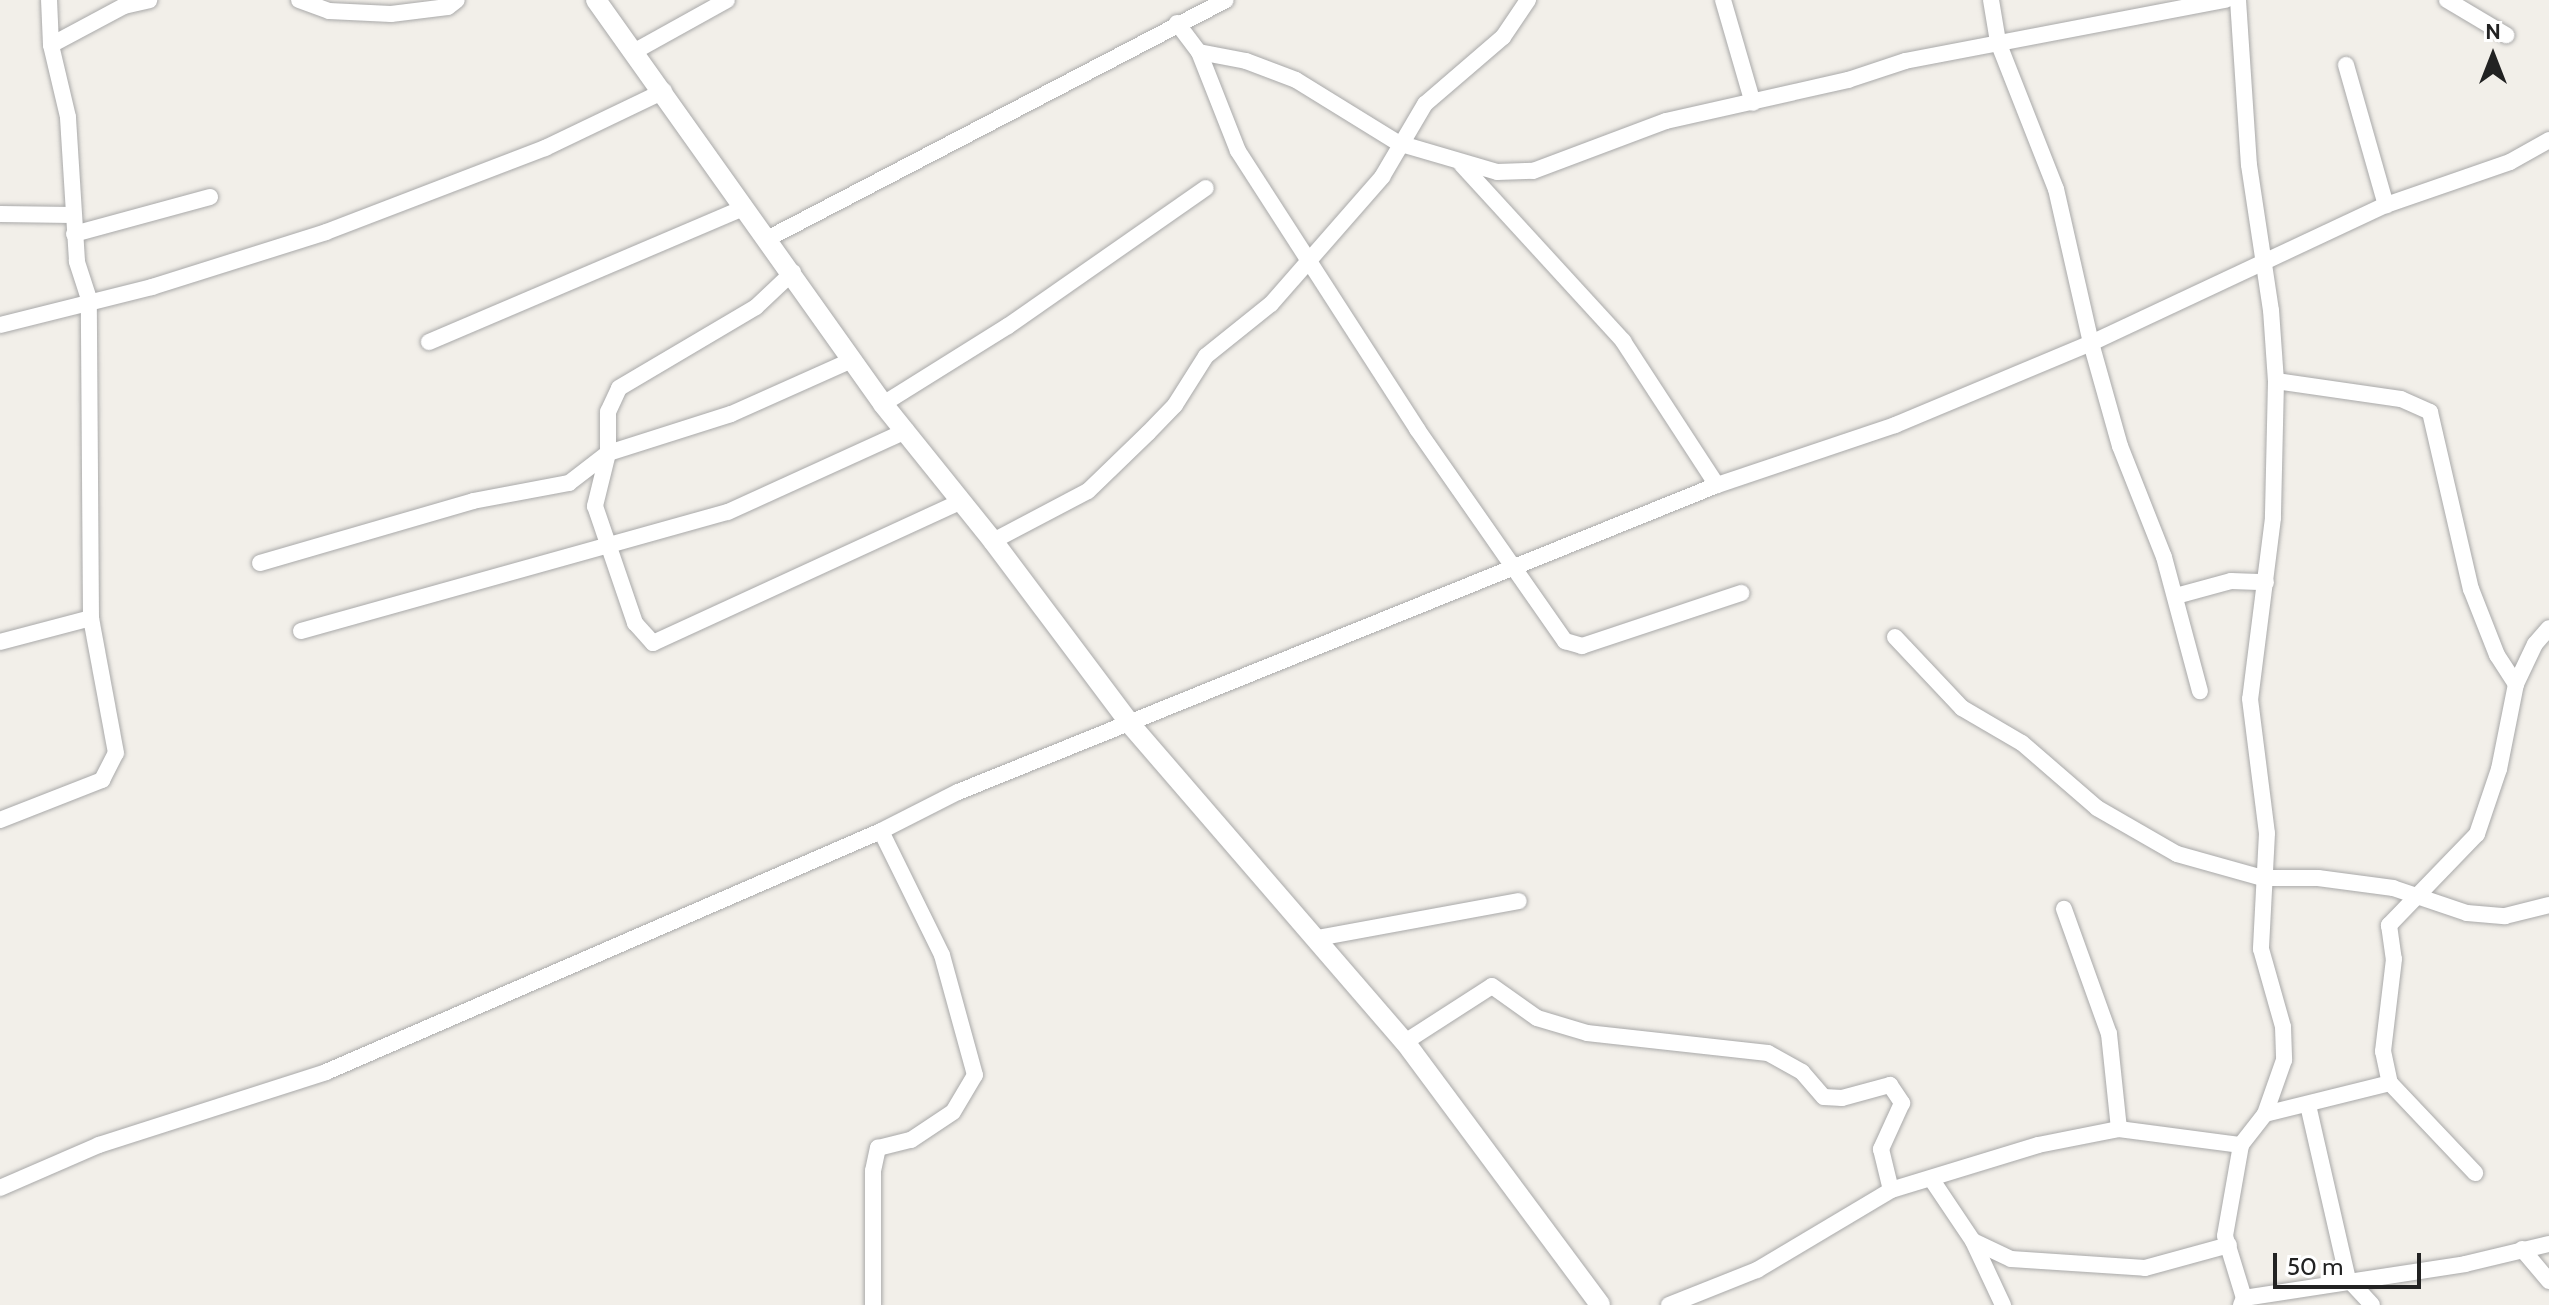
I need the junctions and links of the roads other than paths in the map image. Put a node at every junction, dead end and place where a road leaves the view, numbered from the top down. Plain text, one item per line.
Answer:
1 (49, 0) edge
2 (149, 0) edge
3 (299, 0) edge
4 (457, 0) edge
5 (596, 0) edge
6 (727, 0) edge
7 (1226, 0) edge
8 (1528, 0) edge
9 (1723, 0) edge
10 (1991, 0) edge
11 (2226, 0) edge
12 (2238, 0) edge
13 (2447, 0) edge
14 (1197, 6) edge
15 (1177, 23) junction
16 (2506, 35) dead end
17 (1998, 42) junction
18 (51, 45) junction
19 (635, 51) junction
20 (1199, 52) junction
21 (2346, 65) dead end
22 (664, 91) junction
23 (1753, 103) junction
24 (2549, 140) edge
25 (1398, 143) junction
26 (1458, 161) junction
27 (1206, 188) dead end
28 (210, 197) dead end
29 (2386, 205) junction
30 (743, 208) junction
31 (0, 214) edge
32 (72, 215) junction
33 (74, 234) junction
34 (767, 239) junction
35 (1305, 259) junction
36 (2261, 262) junction
37 (793, 272) junction
38 (89, 299) junction
39 (0, 325) edge
40 (429, 342) dead end
41 (2091, 343) junction
42 (852, 360) junction
43 (2276, 381) junction
44 (883, 404) junction
45 (906, 431) junction
46 (608, 453) junction
47 (1717, 485) junction
48 (959, 502) junction
49 (993, 541) junction
50 (607, 543) junction
51 (260, 563) dead end
52 (1518, 569) junction
53 (2266, 582) junction
54 (1741, 593) dead end
55 (2176, 596) junction
56 (91, 618) junction
57 (2549, 628) edge
58 (301, 631) dead end
59 (1895, 637) dead end
60 (0, 642) edge
61 (2516, 684) junction
62 (2200, 691) dead end
63 (1131, 725) junction
64 (0, 820) edge
65 (881, 831) junction
66 (2263, 878) junction
67 (2415, 899) junction
68 (1519, 901) dead end
69 (2549, 905) edge
70 (2064, 909) dead end
71 (1318, 938) junction
72 (1405, 1042) junction
73 (2390, 1083) junction
74 (2308, 1105) junction
75 (2265, 1114) junction
76 (2119, 1129) junction
77 (2241, 1145) junction
78 (2475, 1173) dead end
79 (1932, 1180) junction
80 (0, 1188) edge
81 (1891, 1190) junction
82 (1973, 1241) junction
83 (2549, 1244) edge
84 (2229, 1245) junction
85 (2522, 1249) junction
86 (2348, 1279) junction
87 (2549, 1281) edge
88 (2242, 1302) edge
89 (873, 1305) edge
90 (1600, 1305) edge
91 (1669, 1305) edge
92 (2003, 1305) edge
93 (2372, 1305) edge

1 - 18 street
2 - 18 street
3 - 4 street
5 - 19 street
6 - 19 street
7 - 14 street
8 - 25 street
9 - 23 street
10 - 17 street
11 - 17 street
12 - 36 street
13 - 16 street
14 - 15 street
15 - 20 street
15 - 34 street
17 - 23 street
17 - 41 street
18 - 32 street
19 - 22 street
20 - 25 street
20 - 35 street
21 - 29 street
22 - 30 street
22 - 38 street
23 - 26 street
24 - 29 street
25 - 26 street
25 - 35 street
26 - 47 street
27 - 44 street
28 - 33 street
29 - 36 street
30 - 34 street
30 - 40 street
31 - 32 street
32 - 33 street
33 - 38 street
34 - 37 street
35 - 49 street
35 - 52 street
36 - 41 street
36 - 43 street
37 - 42 street
37 - 46 street
38 - 39 street
38 - 56 street
41 - 47 street
41 - 55 street
42 - 44 street
42 - 46 street
43 - 53 street
43 - 61 street
44 - 45 street
45 - 48 street
45 - 50 street
46 - 50 street
46 - 51 street
47 - 52 street
48 - 49 street
48 - 50 street
49 - 63 street
50 - 58 street
52 - 54 street
52 - 63 street
53 - 55 street
53 - 66 street
55 - 62 street
56 - 60 street
56 - 64 street
57 - 61 street
59 - 66 street
61 - 67 street
63 - 65 street
63 - 71 street
65 - 80 street
65 - 89 street
66 - 67 street
66 - 75 street
67 - 69 street
67 - 73 street
68 - 71 street
70 - 76 street
71 - 72 street
72 - 81 street
72 - 90 street
73 - 74 street
73 - 78 street
74 - 75 street
74 - 86 street
75 - 77 street
76 - 77 street
76 - 79 street
77 - 84 street
79 - 81 street
79 - 82 street
81 - 91 street
82 - 84 street
82 - 92 street
83 - 85 street
84 - 88 street
85 - 86 street
85 - 87 street
86 - 88 street
86 - 93 street

